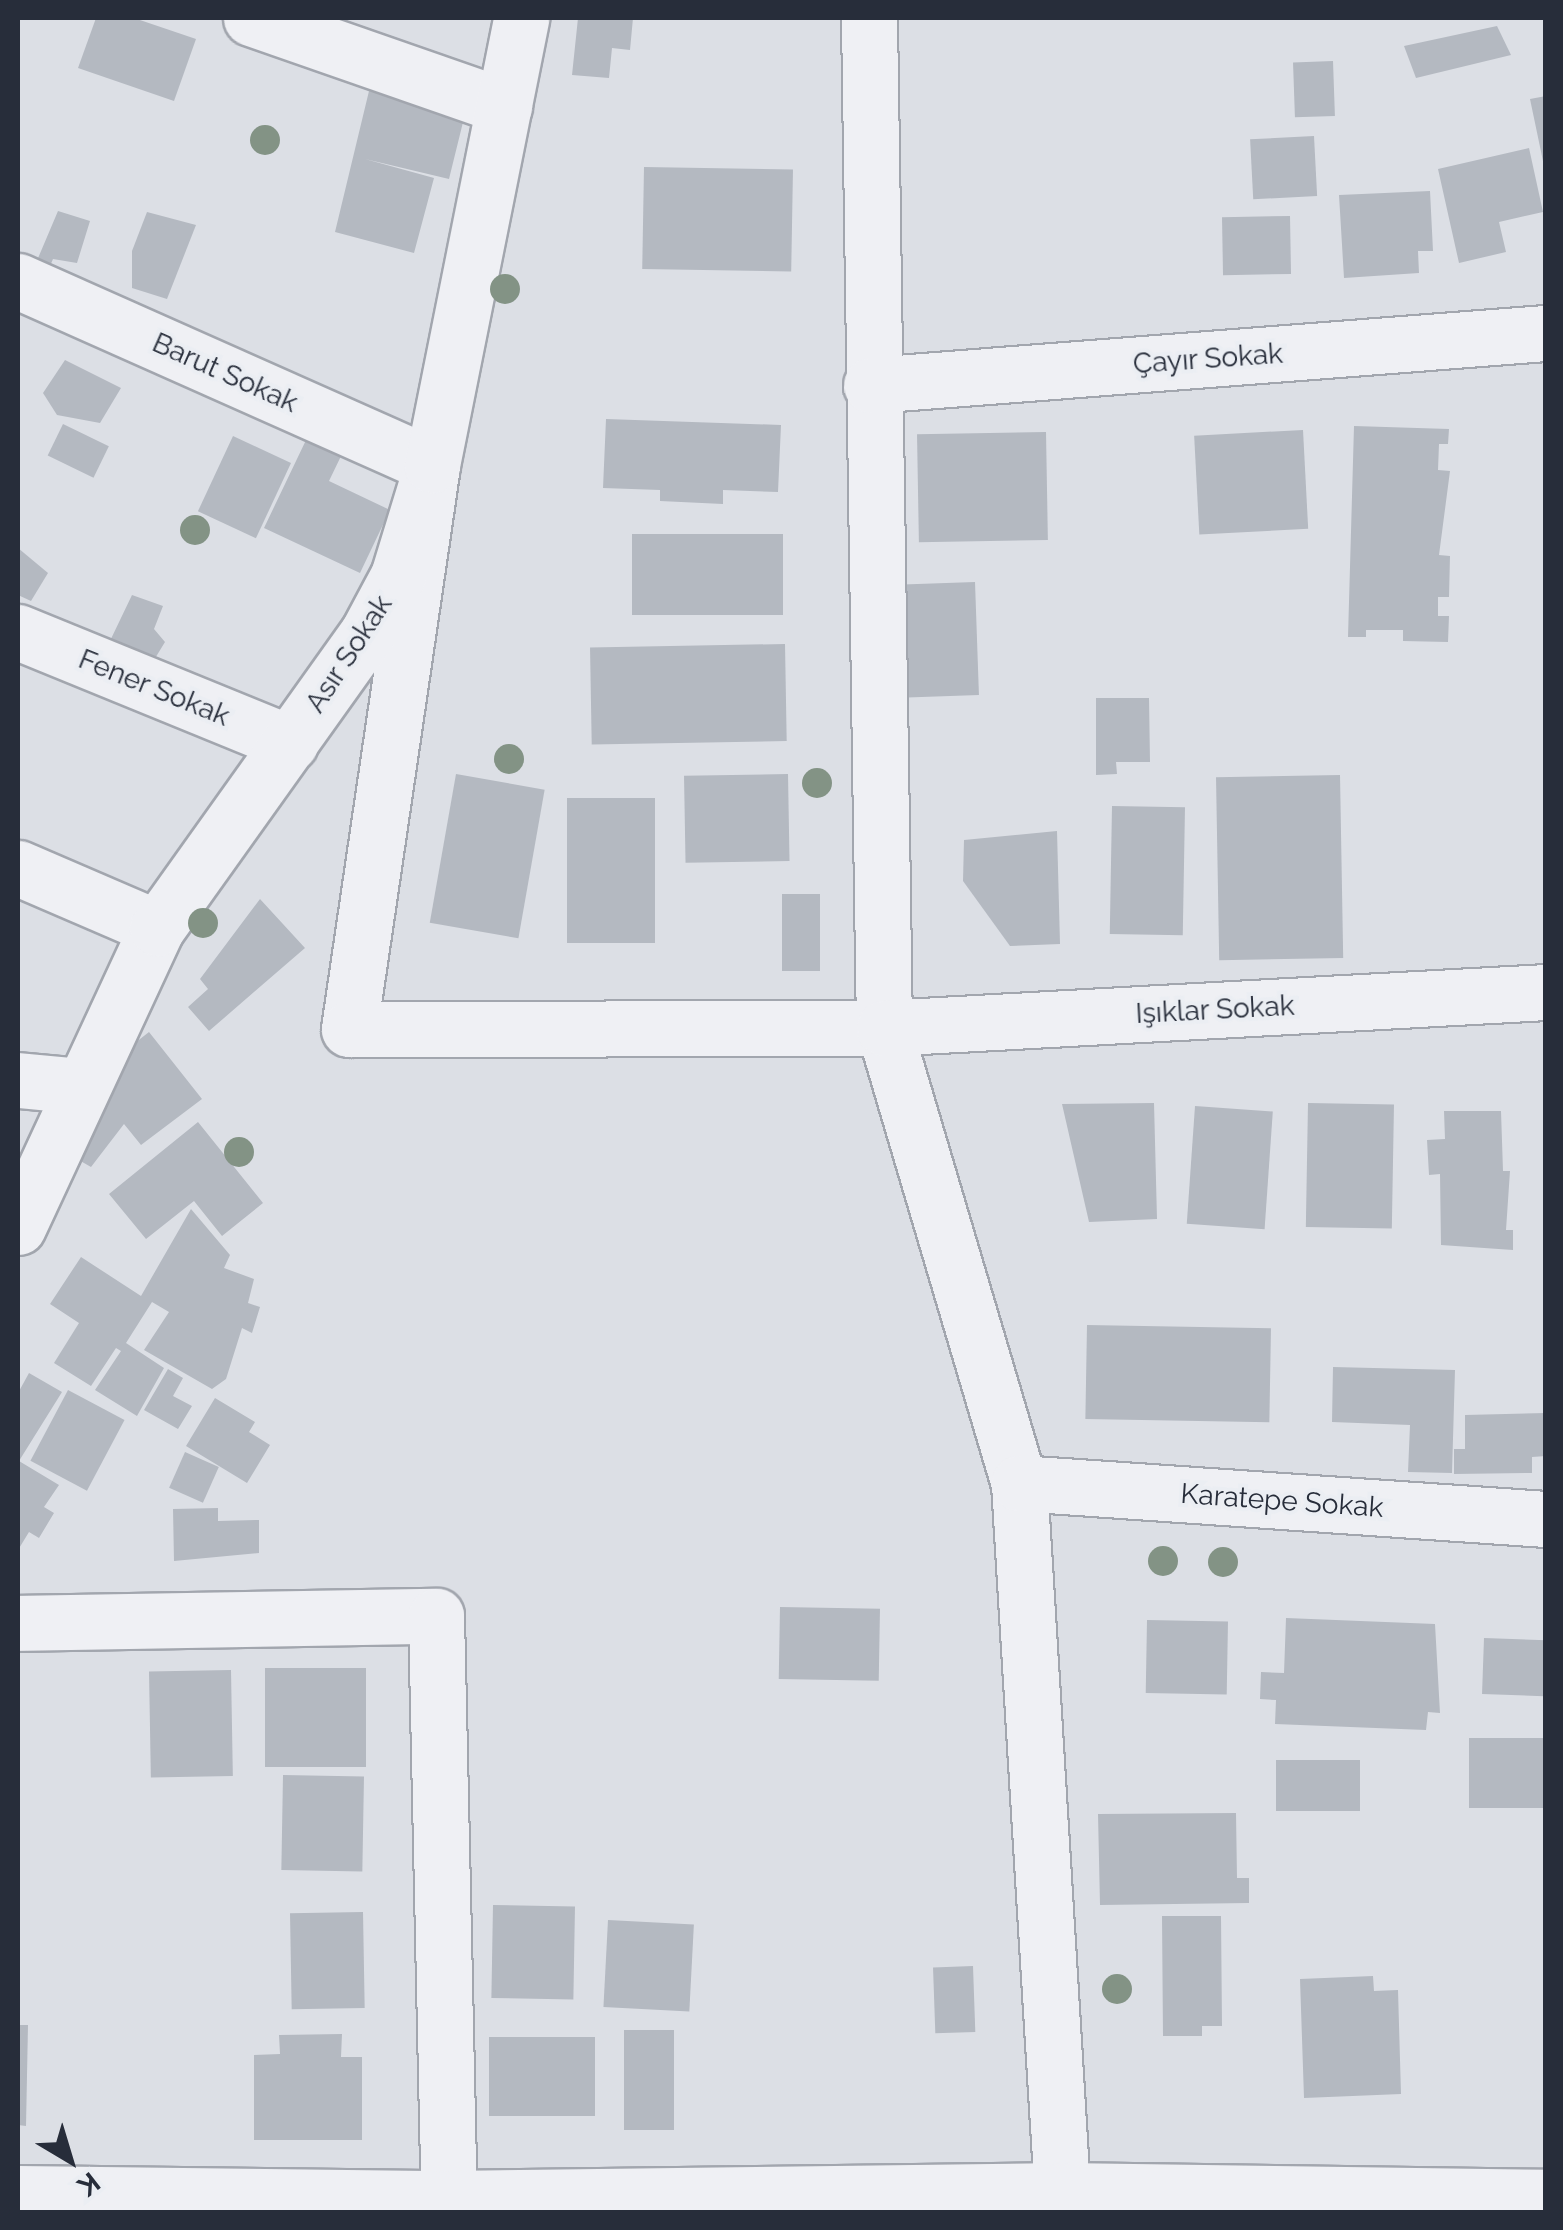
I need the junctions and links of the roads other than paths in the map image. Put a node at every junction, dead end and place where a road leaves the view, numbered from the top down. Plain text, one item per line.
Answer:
1 (251, 18) edge
2 (521, 18) edge
3 (870, 18) edge
4 (504, 106) junction
5 (18, 281) edge
6 (1546, 334) edge
7 (871, 386) junction
8 (432, 465) junction
9 (18, 632) edge
10 (290, 743) junction
11 (18, 868) edge
12 (157, 928) junction
13 (1546, 992) edge
14 (884, 1028) junction
15 (18, 1080) edge
16 (80, 1086) junction
17 (18, 1227) edge
18 (1019, 1483) junction
19 (1546, 1520) edge
20 (18, 1622) edge
21 (1062, 2190) junction
22 (18, 2193) edge
23 (1544, 2197) edge
24 (449, 2205) edge

1 - 4 street
2 - 4 street, Asır Sokak
3 - 7 street
4 - 8 street, Asır Sokak
5 - 8 street, Barut Sokak
6 - 7 street, Çayır Sokak
7 - 14 street
8 - 10 street, Asır Sokak
8 - 14 street, Işıklar Sokak
9 - 10 street, Fener Sokak
10 - 12 street, Asır Sokak
11 - 12 street
12 - 16 street, Asır Sokak
13 - 14 street, Işıklar Sokak
14 - 18 street
15 - 16 street
16 - 17 street, Asır Sokak
18 - 19 street, Karatepe Sokak
18 - 21 street
20 - 24 street
21 - 23 street
21 - 24 street
22 - 24 street

